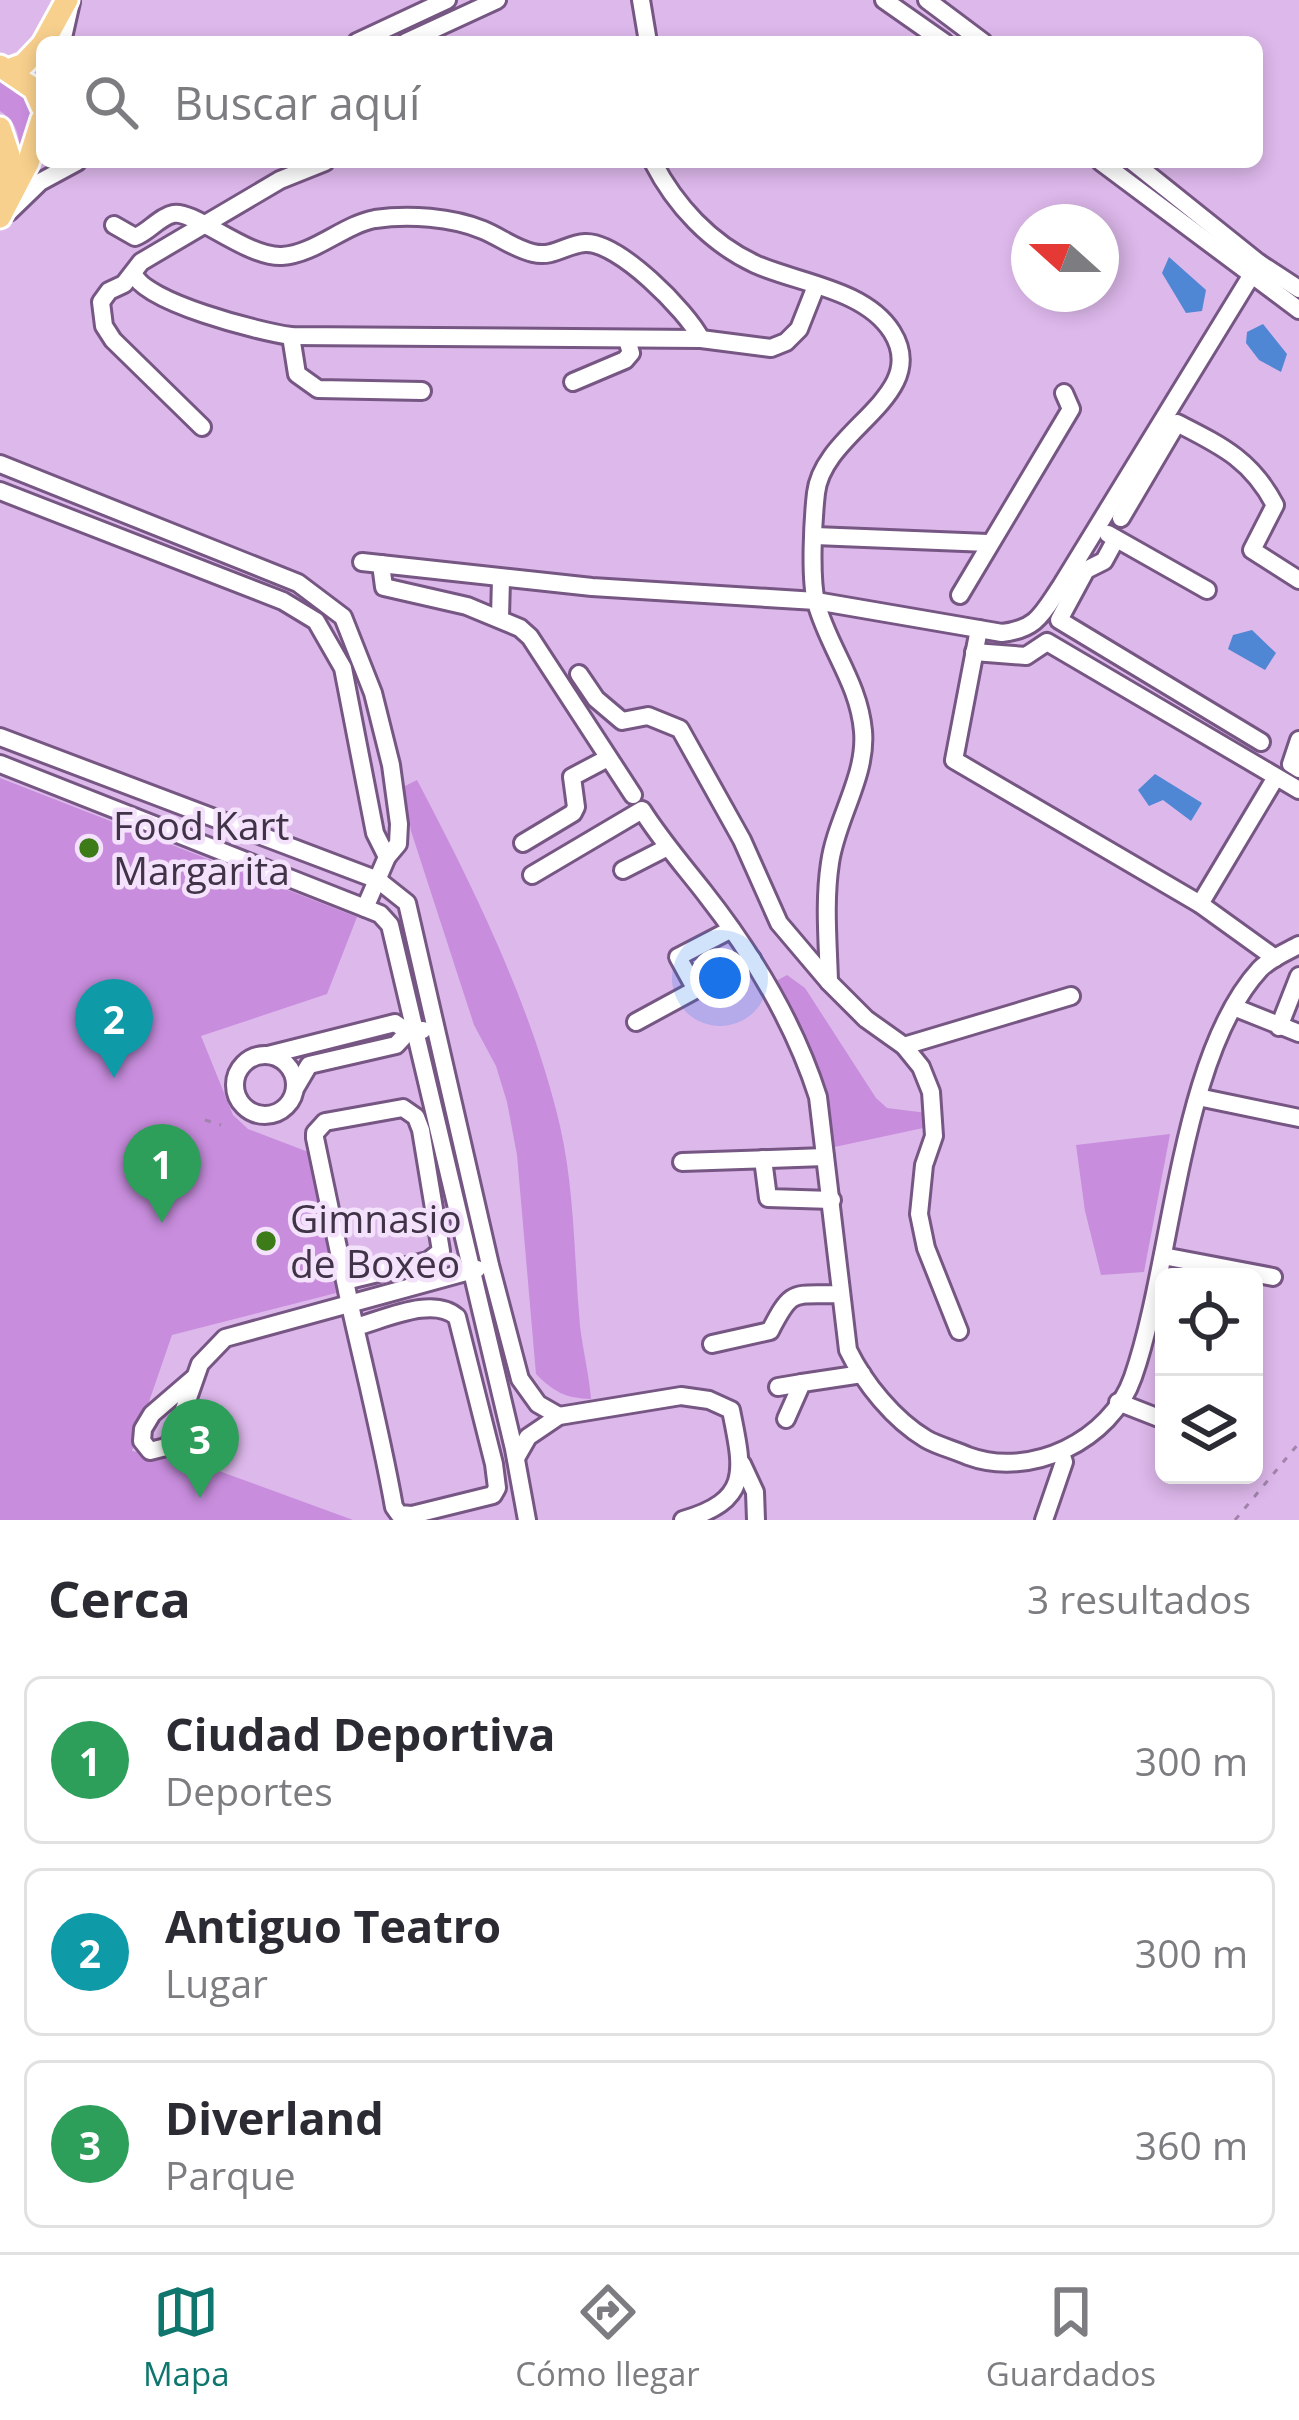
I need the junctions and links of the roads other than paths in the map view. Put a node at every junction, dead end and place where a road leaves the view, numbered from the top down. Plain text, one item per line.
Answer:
1 (70, 0) edge
2 (496, 0) edge
3 (641, 0) edge
4 (884, 0) edge
5 (927, 0) edge
6 (441, 3) edge
7 (448, 24) junction
8 (48, 36) edge
9 (63, 36) edge
10 (370, 36) edge
11 (420, 36) edge
12 (456, 36) edge
13 (647, 36) edge
14 (935, 36) edge
15 (974, 36) edge
16 (36, 51) edge
17 (4, 68) edge
18 (36, 94) edge
19 (0, 128) edge
20 (36, 138) edge
21 (66, 168) edge
22 (310, 168) edge
23 (656, 168) edge
24 (1110, 168) edge
25 (1139, 168) edge
26 (0, 190) edge
27 (0, 219) edge
28 (114, 225) dead end
29 (203, 225) junction
30 (1255, 270) junction
31 (134, 274) junction
32 (816, 286) junction
33 (1299, 289) edge
34 (1299, 310) edge
35 (291, 336) junction
36 (701, 339) junction
37 (627, 340) junction
38 (573, 382) dead end
39 (422, 391) dead end
40 (1064, 393) dead end
41 (202, 427) dead end
42 (0, 464) edge
43 (1143, 466) junction
44 (0, 491) edge
45 (1121, 518) dead end
46 (1097, 528) junction
47 (815, 536) junction
48 (1117, 539) junction
49 (988, 543) junction
50 (501, 579) junction
51 (1299, 580) edge
52 (1207, 590) dead end
53 (960, 595) dead end
54 (816, 601) junction
55 (500, 617) junction
56 (979, 629) junction
57 (974, 652) junction
58 (579, 674) dead end
59 (0, 737) edge
60 (1299, 740) edge
61 (1261, 742) dead end
62 (608, 758) junction
63 (0, 764) edge
64 (1299, 769) edge
65 (1276, 776) junction
66 (1299, 790) edge
67 (633, 795) dead end
68 (260, 837) junction
69 (523, 843) dead end
70 (666, 848) junction
71 (387, 857) junction
72 (249, 861) junction
73 (623, 870) dead end
74 (532, 875) dead end
75 (378, 880) junction
76 (1201, 904) junction
77 (365, 908) junction
78 (730, 930) junction
79 (1299, 945) edge
80 (1275, 958) junction
81 (752, 959) junction
82 (1299, 976) edge
83 (829, 982) junction
84 (694, 988) junction
85 (1071, 996) dead end
86 (1236, 1008) junction
87 (636, 1022) dead end
88 (436, 1027) junction
89 (1279, 1027) junction
90 (412, 1032) junction
91 (1299, 1034) edge
92 (904, 1046) junction
93 (268, 1055) junction
94 (296, 1088) junction
95 (1198, 1097) junction
96 (1299, 1118) edge
97 (825, 1157) junction
98 (763, 1159) junction
99 (682, 1162) dead end
100 (832, 1200) junction
101 (1163, 1256) junction
102 (480, 1268) junction
103 (1273, 1277) dead end
104 (345, 1281) junction
105 (841, 1294) junction
106 (350, 1305) junction
107 (355, 1327) junction
108 (959, 1330) dead end
109 (712, 1344) dead end
110 (862, 1374) junction
111 (195, 1377) dead end
112 (802, 1383) junction
113 (778, 1387) dead end
114 (1118, 1402) junction
115 (559, 1416) junction
116 (1155, 1416) edge
117 (786, 1419) dead end
118 (1060, 1453) junction
119 (516, 1458) junction
120 (742, 1463) junction
121 (527, 1520) edge
122 (684, 1520) edge
123 (756, 1520) edge
124 (1044, 1520) edge

1 - 8 main road
1 - 9 street
2 - 7 street
3 - 13 street
4 - 14 street
5 - 15 street
6 - 7 street
6 - 10 street
7 - 11 street
7 - 12 street
16 - 17 main road
17 - 18 main road
19 - 26 main road
20 - 27 main road
21 - 27 street
22 - 29 street
23 - 32 street
24 - 30 street
25 - 30 street
28 - 29 street
29 - 31 street
29 - 36 street
30 - 33 street
30 - 34 street
30 - 43 street
31 - 35 street
31 - 41 street
32 - 36 street
32 - 47 street
35 - 37 street
35 - 39 street
36 - 37 street
37 - 38 street
40 - 49 street
42 - 71 street
43 - 45 street
43 - 46 street
43 - 51 street
44 - 71 street
46 - 48 street
46 - 56 street
47 - 49 street
47 - 54 street
48 - 52 street
48 - 61 street
49 - 53 street
50 - 54 street
50 - 55 street
50 - 55 street
54 - 56 street
54 - 83 street
55 - 62 street
56 - 57 street
57 - 65 street
57 - 76 street
58 - 83 street
59 - 68 street
60 - 64 street
62 - 67 street
62 - 69 street
63 - 72 street
65 - 66 street
65 - 76 street
68 - 72 street
68 - 75 street
70 - 73 street
70 - 74 street
70 - 78 street
71 - 75 street
72 - 77 street
75 - 77 street
75 - 88 street
76 - 80 street
77 - 90 street
78 - 81 street
78 - 84 street
79 - 80 street
80 - 86 street
81 - 84 street
81 - 97 street
82 - 89 street
83 - 92 street
84 - 87 street
85 - 92 street
86 - 89 street
86 - 95 street
88 - 90 street
88 - 102 street
89 - 91 street
90 - 93 street
90 - 94 street
90 - 102 street
92 - 108 street
93 - 94 street
93 - 94 street
95 - 96 street
95 - 101 street
97 - 98 street
97 - 100 street
98 - 99 street
98 - 100 street
100 - 105 street
101 - 103 street
101 - 114 street
102 - 106 street
102 - 115 street
102 - 119 street
104 - 104 street
104 - 106 street
105 - 109 street
105 - 110 street
106 - 107 street
106 - 111 street
107 - 107 street
110 - 112 street
110 - 118 street
112 - 113 street
112 - 117 street
114 - 116 street
114 - 118 street
115 - 119 street
115 - 120 street
118 - 124 street
119 - 121 street
120 - 122 street
120 - 123 street

